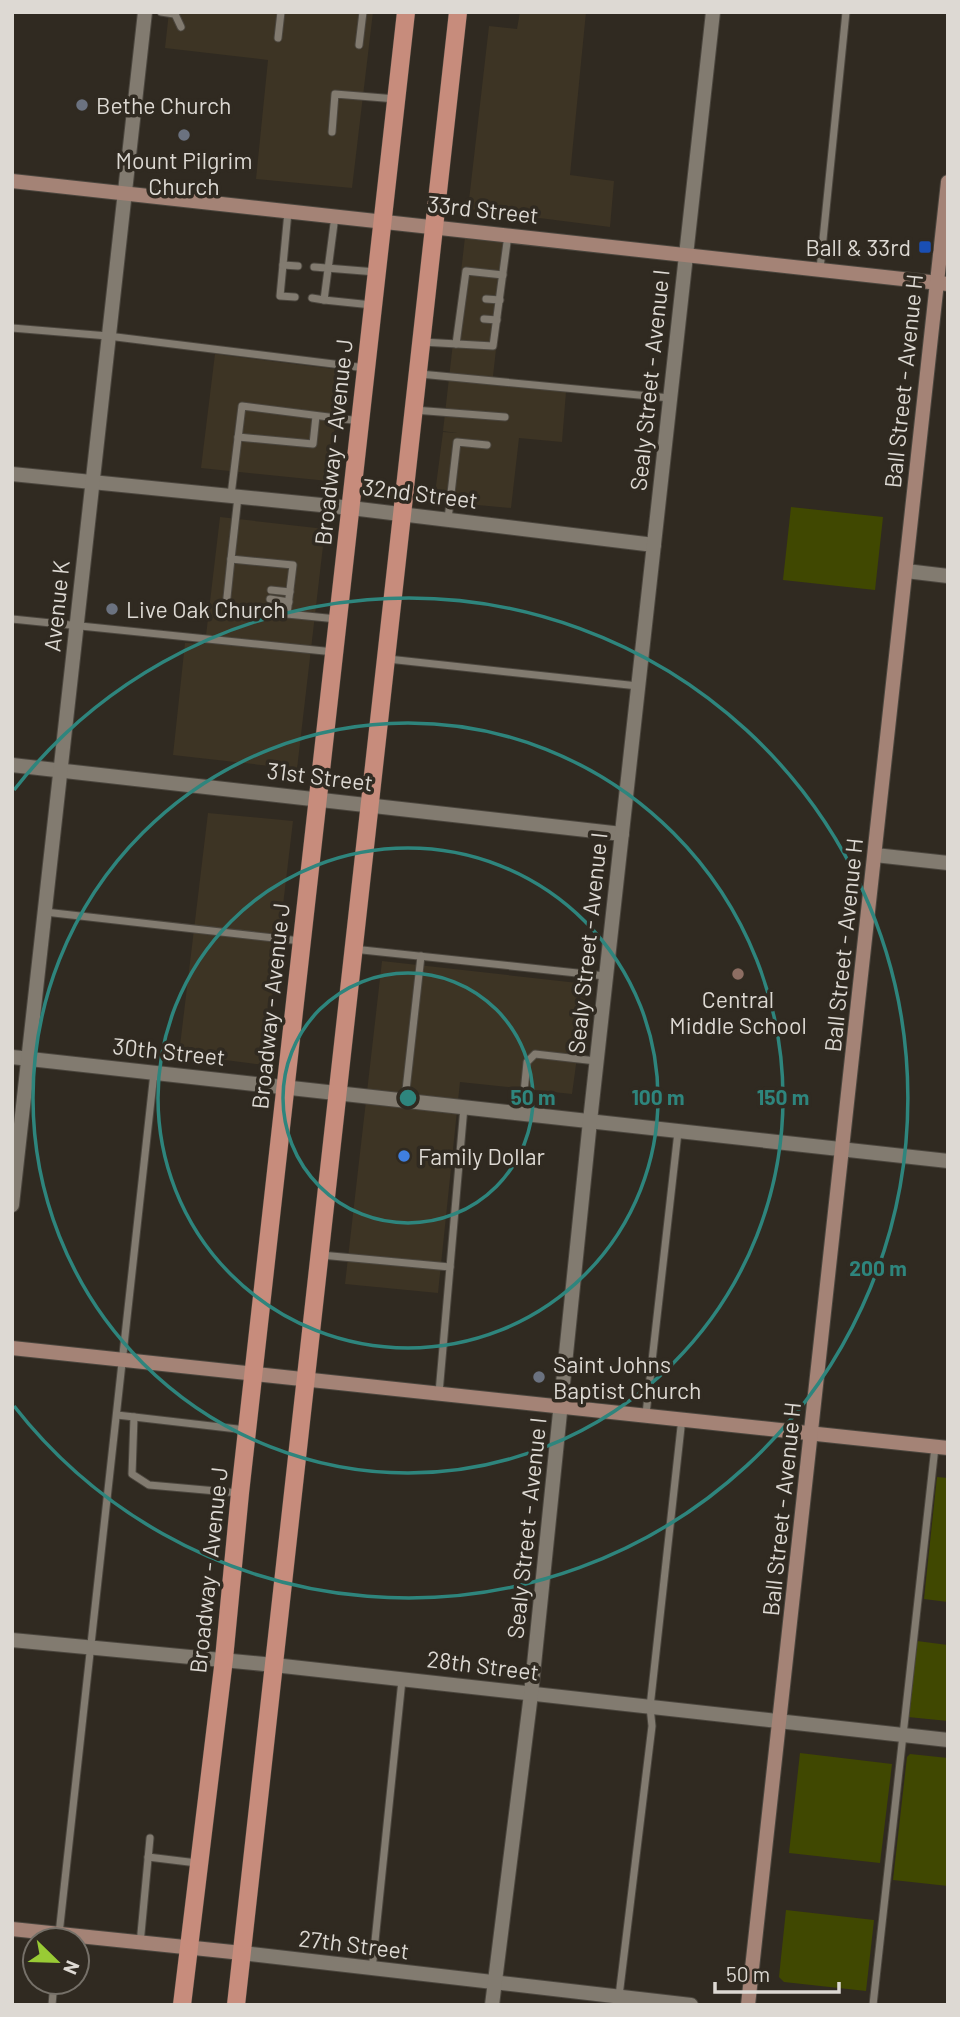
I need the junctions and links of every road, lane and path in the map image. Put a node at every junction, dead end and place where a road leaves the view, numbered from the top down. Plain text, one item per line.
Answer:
1 (145, 12) edge
2 (162, 12) edge
3 (281, 12) edge
4 (363, 12) edge
5 (406, 12) edge
6 (458, 12) edge
7 (713, 12) edge
8 (846, 12) edge
9 (174, 13) edge
10 (181, 27) dead end
11 (278, 37) dead end
12 (359, 45) dead end
13 (397, 99) junction
14 (332, 132) dead end
15 (12, 181) edge
16 (948, 182) edge
17 (124, 193) junction
18 (288, 211) junction
19 (335, 216) junction
20 (383, 221) junction
21 (434, 226) junction
22 (508, 234) junction
23 (686, 254) junction
24 (283, 265) junction
25 (298, 266) dead end
26 (314, 267) dead end
27 (328, 268) junction
28 (820, 270) junction
29 (377, 272) junction
30 (503, 275) junction
31 (942, 284) edge
32 (295, 297) dead end
33 (312, 298) dead end
34 (486, 299) dead end
35 (324, 300) junction
36 (499, 300) junction
37 (373, 306) junction
38 (484, 319) dead end
39 (497, 320) junction
40 (12, 328) edge
41 (108, 336) junction
42 (421, 342) junction
43 (456, 344) junction
44 (366, 368) junction
45 (417, 374) junction
46 (670, 398) junction
47 (413, 410) junction
48 (316, 416) junction
49 (505, 417) dead end
50 (360, 422) junction
51 (238, 437) junction
52 (487, 445) dead end
53 (12, 474) edge
54 (92, 482) junction
55 (234, 496) junction
56 (351, 508) junction
57 (401, 514) junction
58 (448, 520) junction
59 (654, 545) junction
60 (232, 559) junction
61 (906, 571) junction
62 (948, 576) edge
63 (229, 585) junction
64 (239, 586) dead end
65 (271, 590) dead end
66 (290, 592) junction
67 (227, 595) junction
68 (237, 596) dead end
69 (270, 599) dead end
70 (289, 602) junction
71 (236, 608) dead end
72 (268, 612) dead end
73 (287, 614) junction
74 (338, 619) junction
75 (12, 620) edge
76 (76, 626) junction
77 (335, 652) junction
78 (385, 659) junction
79 (638, 686) junction
80 (12, 765) edge
81 (60, 770) junction
82 (318, 797) junction
83 (369, 805) junction
84 (622, 834) junction
85 (876, 855) junction
86 (948, 863) edge
87 (45, 912) junction
88 (302, 941) junction
89 (353, 949) junction
90 (421, 956) junction
91 (606, 976) junction
92 (12, 1057) edge
93 (29, 1059) junction
94 (596, 1061) junction
95 (154, 1072) junction
96 (286, 1087) junction
97 (338, 1092) junction
98 (405, 1099) junction
99 (464, 1107) junction
100 (522, 1113) junction
101 (590, 1121) junction
102 (678, 1131) junction
103 (844, 1150) junction
104 (948, 1161) edge
105 (12, 1202) edge
106 (320, 1255) junction
107 (450, 1267) junction
108 (12, 1348) edge
109 (122, 1359) junction
110 (253, 1374) junction
111 (307, 1380) junction
112 (439, 1393) junction
113 (562, 1406) junction
114 (646, 1414) junction
115 (117, 1415) junction
116 (134, 1417) junction
117 (682, 1418) junction
118 (247, 1431) junction
119 (813, 1433) junction
120 (941, 1448) edge
121 (240, 1493) junction
122 (12, 1640) edge
123 (91, 1649) junction
124 (224, 1659) junction
125 (274, 1665) junction
126 (402, 1679) junction
127 (531, 1694) junction
128 (650, 1707) junction
129 (780, 1722) junction
130 (904, 1735) junction
131 (948, 1740) edge
132 (150, 1838) dead end
133 (148, 1857) junction
134 (198, 1863) junction
135 (60, 1926) edge
136 (91, 1940) edge
137 (140, 1944) junction
138 (188, 1950) junction
139 (242, 1953) junction
140 (372, 1970) junction
141 (494, 1983) junction
142 (619, 1997) junction
143 (182, 2005) edge
144 (236, 2005) edge
145 (492, 2005) edge
146 (691, 2005) edge
147 (748, 2005) edge
148 (873, 2005) edge

1 - 17 street, Avenue K
2 - 9 lane
3 - 11 lane
4 - 12 lane
5 - 13 main road, Broadway - Avenue J
6 - 21 main road
7 - 23 street, Sealy Street - Avenue I
8 - 28 lane
9 - 10 lane
13 - 14 lane
13 - 20 main road, Broadway - Avenue J
15 - 17 street, 33rd Street
16 - 31 street, Ball Street - Avenue H
17 - 18 street, 33rd Street
17 - 41 street, Avenue K
18 - 19 street, 33rd Street
18 - 24 lane
19 - 20 street, 33rd Street
19 - 27 lane
20 - 21 street, 33rd Street
20 - 29 main road, Broadway - Avenue J
21 - 22 street, 33rd Street
21 - 42 main road
22 - 23 street, 33rd Street
22 - 30 lane
23 - 28 street, 33rd Street
23 - 46 street, Sealy Street - Avenue I
24 - 25 lane
24 - 32 lane
26 - 27 lane
27 - 29 lane
27 - 35 lane
28 - 31 street, 33rd Street
29 - 37 main road, Broadway - Avenue J
30 - 36 lane
30 - 43 lane
31 - 61 street, Ball Street - Avenue H
33 - 35 lane
34 - 36 lane
35 - 37 lane
36 - 39 lane
37 - 44 main road, Broadway - Avenue J
38 - 39 lane
39 - 43 lane
40 - 41 lane
41 - 44 lane
41 - 54 street, Avenue K
42 - 43 lane
42 - 45 main road
44 - 50 main road, Broadway - Avenue J
45 - 46 lane
45 - 47 main road
46 - 59 street, Sealy Street - Avenue I
47 - 49 lane
47 - 57 main road
48 - 50 lane
48 - 51 lane
48 - 51 lane
50 - 56 main road, Broadway - Avenue J
51 - 55 lane
52 - 58 lane
53 - 54 street, 32nd Street
54 - 55 street, 32nd Street
54 - 76 street, Avenue K
55 - 56 street, 32nd Street
55 - 60 lane
56 - 57 street, 32nd Street
56 - 74 main road, Broadway - Avenue J
57 - 58 street, 32nd Street
57 - 78 main road
58 - 59 street, 32nd Street
59 - 79 street, Sealy Street - Avenue I
60 - 63 lane
60 - 66 lane
61 - 62 street
61 - 85 street, Ball Street - Avenue H
63 - 64 lane
63 - 67 lane
65 - 66 lane
66 - 70 lane
67 - 68 lane
67 - 71 lane
69 - 70 lane
70 - 73 lane
72 - 73 lane
73 - 74 lane
74 - 77 main road, Broadway - Avenue J
75 - 76 lane
76 - 77 lane
76 - 81 street, Avenue K
77 - 82 main road, Broadway - Avenue J
78 - 79 lane
78 - 83 main road
79 - 84 street, Sealy Street - Avenue I
80 - 81 street, 31st Street
81 - 82 street, 31st Street
81 - 87 street, Avenue K
82 - 83 street, 31st Street
82 - 88 main road, Broadway - Avenue J
83 - 84 street, 31st Street
83 - 89 main road
84 - 91 street, Sealy Street - Avenue I
85 - 86 street
85 - 103 street, Ball Street - Avenue H
87 - 88 lane
87 - 93 street, Avenue K
88 - 96 main road, Broadway - Avenue J
89 - 90 lane
89 - 97 main road
90 - 91 lane
90 - 98 lane
91 - 94 street, Sealy Street - Avenue I
92 - 93 street, 30th Street
93 - 95 street, 30th Street
93 - 105 street, Avenue K
94 - 100 lane
94 - 101 street, Sealy Street - Avenue I
95 - 96 street, 30th Street
95 - 109 lane
96 - 97 street, 30th Street
96 - 110 main road, Broadway - Avenue J
97 - 98 street, 30th Street
97 - 106 main road
98 - 99 street, 30th Street
99 - 100 street, 30th Street
99 - 107 lane
100 - 101 street, 30th Street
101 - 102 street, 30th Street
101 - 113 street, Sealy Street - Avenue I
102 - 103 street, 30th Street
102 - 114 lane
103 - 104 street, 30th Street
103 - 119 street, Ball Street - Avenue H
106 - 107 lane
106 - 111 main road
107 - 112 lane
108 - 109 street
109 - 110 street
109 - 115 lane
110 - 111 street
110 - 118 main road, Broadway - Avenue J
111 - 112 street
111 - 125 main road
112 - 113 street
113 - 114 street
113 - 127 street, Sealy Street - Avenue I
114 - 117 street
115 - 116 lane
115 - 123 lane
116 - 118 lane
116 - 121 lane
117 - 119 street
117 - 128 lane
118 - 121 main road, Broadway - Avenue J
119 - 120 street
119 - 129 street, Ball Street - Avenue H
120 - 130 lane
121 - 124 main road, Broadway - Avenue J
122 - 123 street, 28th Street
123 - 124 street, 28th Street
123 - 135 lane
124 - 125 street, 28th Street
124 - 134 main road, Broadway - Avenue J
125 - 126 street, 28th Street
125 - 139 main road
126 - 127 street, 28th Street
126 - 140 lane
127 - 128 street, 28th Street
127 - 141 street, Sealy Street - Avenue I
128 - 129 street, 28th Street
128 - 142 lane
129 - 130 street, 28th Street
129 - 147 street, Ball Street - Avenue H
130 - 131 street, 28th Street
130 - 148 lane
132 - 133 lane
133 - 134 lane
133 - 137 lane
134 - 138 main road, Broadway - Avenue J
136 - 137 street, 27th Street
137 - 138 street, 27th Street
138 - 139 street, 27th Street
138 - 143 main road, Broadway - Avenue J
139 - 140 street, 27th Street
139 - 144 main road
140 - 141 street, 27th Street
141 - 142 street, 27th Street
141 - 145 street, Sealy Street - Avenue I
142 - 146 street, 27th Street

